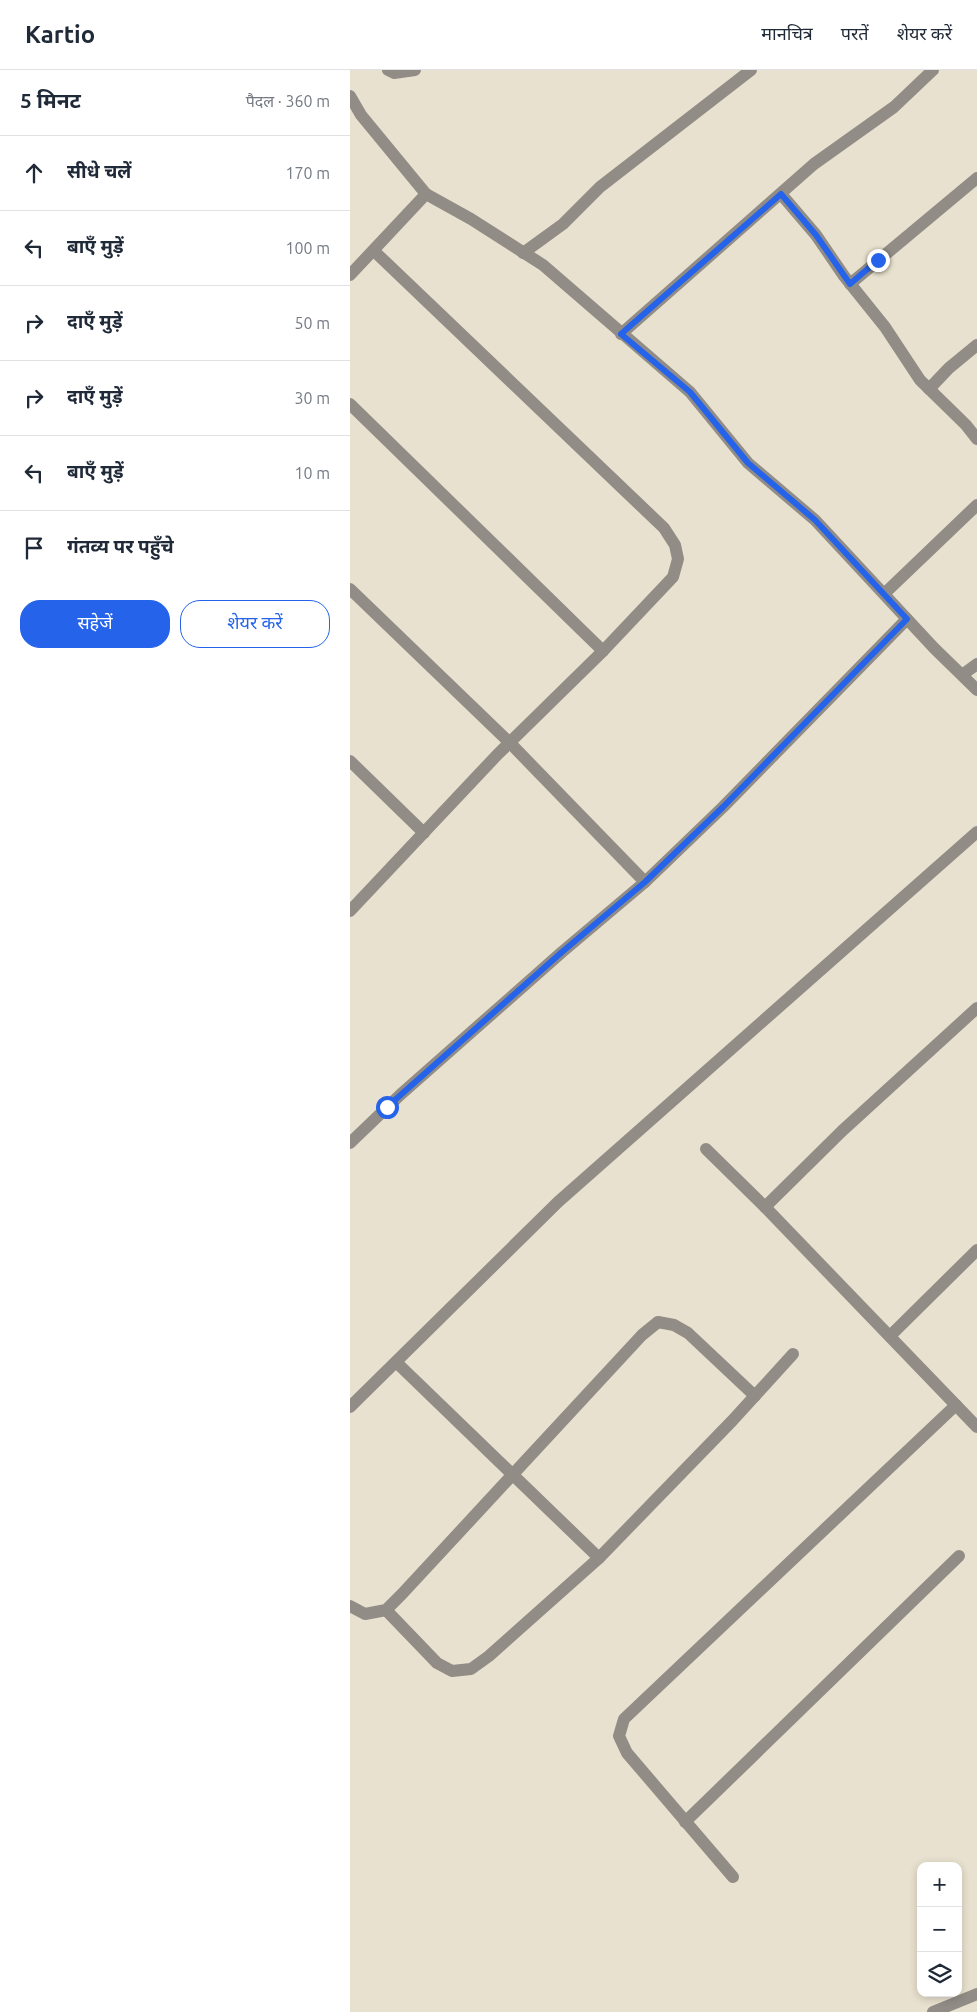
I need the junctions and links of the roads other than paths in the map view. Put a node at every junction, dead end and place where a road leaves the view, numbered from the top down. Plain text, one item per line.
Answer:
1 (388, 70) edge
2 (415, 70) edge
3 (751, 70) edge
4 (933, 70) edge
5 (350, 96) edge
6 (977, 178) edge
7 (426, 194) junction
8 (781, 194) junction
9 (374, 250) junction
10 (523, 253) junction
11 (350, 275) edge
12 (850, 284) junction
13 (621, 334) junction
14 (977, 345) edge
15 (929, 389) junction
16 (350, 404) edge
17 (977, 439) edge
18 (977, 506) edge
19 (350, 589) edge
20 (885, 593) junction
21 (907, 619) junction
22 (603, 651) junction
23 (977, 664) edge
24 (962, 675) junction
25 (977, 690) edge
26 (510, 743) junction
27 (350, 761) edge
28 (977, 832) edge
29 (424, 833) junction
30 (645, 882) junction
31 (350, 911) edge
32 (977, 1008) edge
33 (350, 1143) edge
34 (706, 1149) dead end
35 (765, 1207) junction
36 (977, 1250) edge
37 (890, 1336) junction
38 (793, 1354) dead end
39 (396, 1362) junction
40 (755, 1396) junction
41 (956, 1405) junction
42 (350, 1407) edge
43 (977, 1427) edge
44 (513, 1473) junction
45 (959, 1556) dead end
46 (599, 1558) junction
47 (350, 1606) edge
48 (386, 1610) junction
49 (685, 1822) junction
50 (733, 1877) dead end
51 (977, 1994) edge
52 (933, 2012) edge

1 - 2 street
3 - 10 street
4 - 8 street
5 - 7 street
6 - 12 street
7 - 9 street
7 - 10 street
8 - 12 street
8 - 13 street
9 - 11 street
9 - 22 street
10 - 13 street
12 - 15 street
13 - 20 street
14 - 15 street
15 - 17 street
16 - 22 street
18 - 20 street
19 - 26 street
20 - 21 street
21 - 24 street
21 - 30 street
22 - 26 street
23 - 24 street
24 - 25 street
26 - 29 street
26 - 30 street
27 - 29 street
28 - 39 street
29 - 31 street
30 - 33 street
32 - 35 street
34 - 35 street
35 - 37 street
36 - 37 street
37 - 41 street
38 - 40 street
39 - 42 street
39 - 44 street
40 - 44 street
40 - 46 street
41 - 43 street
41 - 49 street
44 - 46 street
44 - 48 street
45 - 49 street
46 - 48 street
47 - 48 street
49 - 50 street
51 - 52 street

